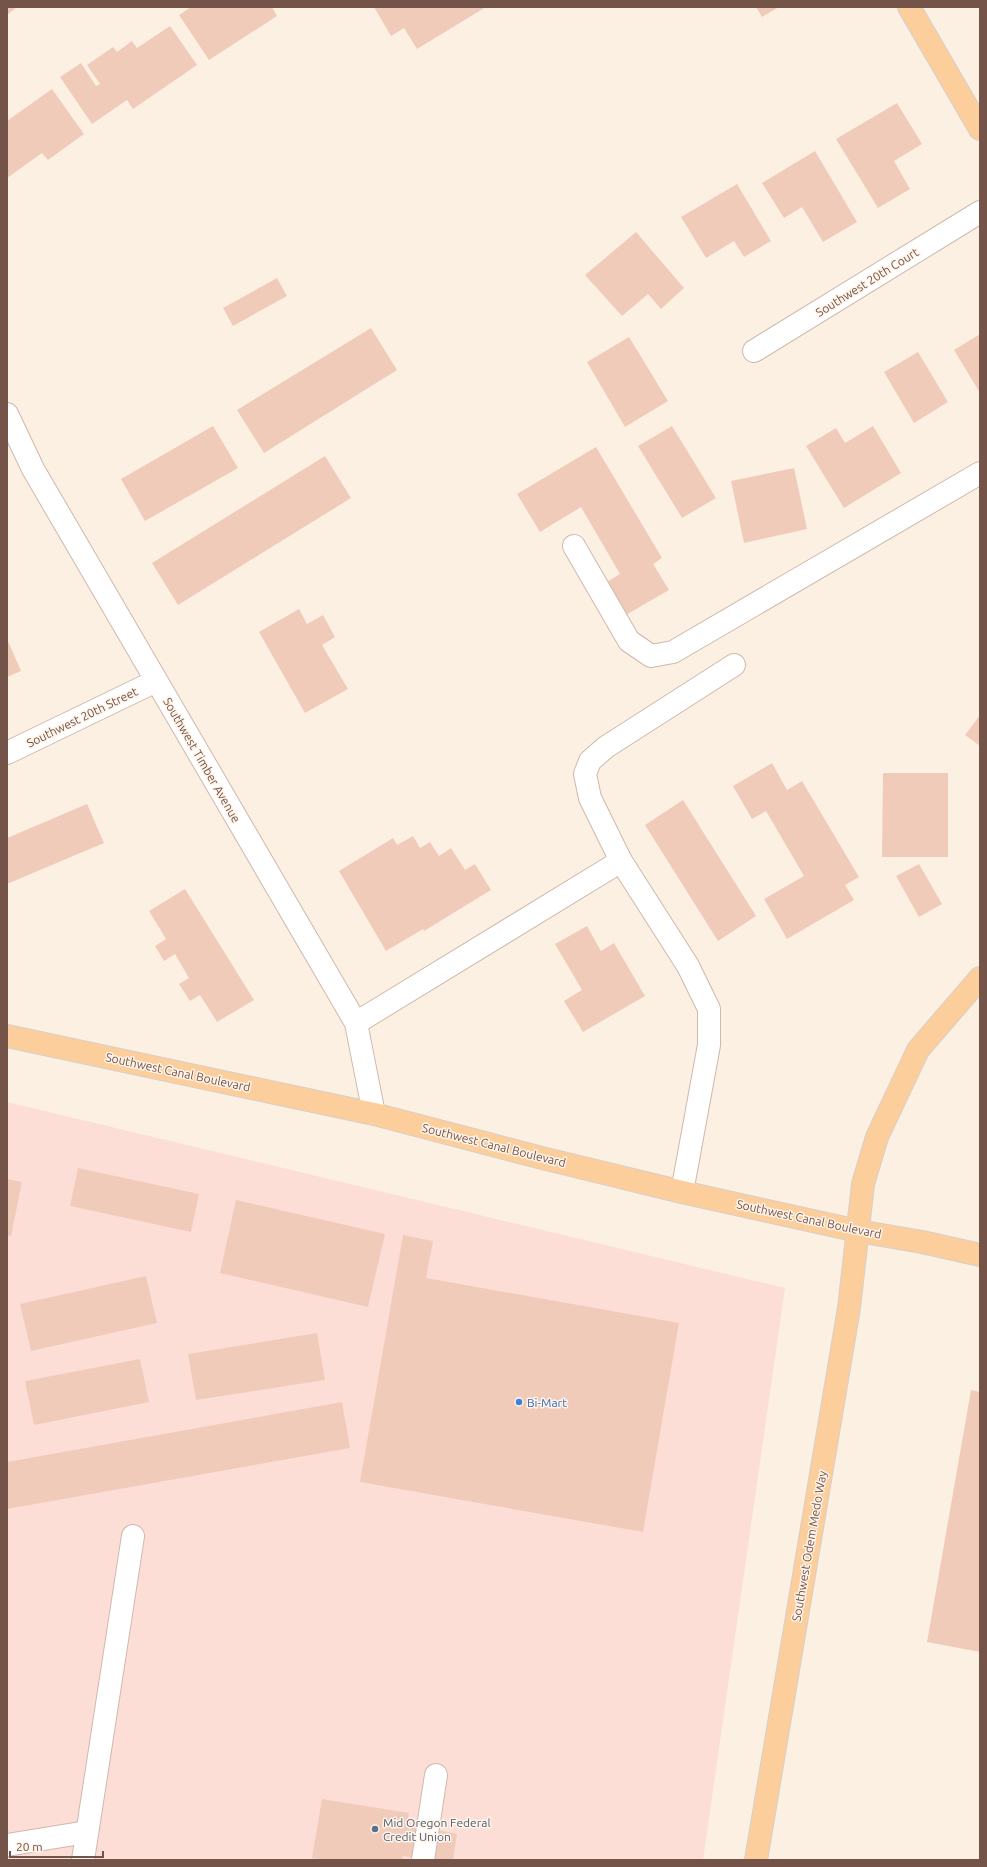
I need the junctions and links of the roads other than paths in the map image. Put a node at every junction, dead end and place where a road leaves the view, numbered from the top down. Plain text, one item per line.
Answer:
1 (908, 7) edge
2 (980, 129) edge
3 (980, 212) edge
4 (754, 352) dead end
5 (7, 414) edge
6 (980, 473) edge
7 (574, 546) dead end
8 (734, 665) dead end
9 (156, 681) junction
10 (7, 753) edge
11 (621, 861) junction
12 (980, 978) edge
13 (356, 1023) junction
14 (7, 1036) edge
15 (374, 1114) junction
16 (682, 1192) junction
17 (858, 1231) junction
18 (980, 1255) edge
19 (133, 1536) dead end
20 (436, 1775) dead end
21 (87, 1832) junction
22 (7, 1845) edge
23 (83, 1860) edge
24 (423, 1860) edge
25 (756, 1860) edge

1 - 2 main road
3 - 4 street, Southwest 20th Court
5 - 9 street, Southwest Timber Avenue
6 - 7 street
8 - 11 street
9 - 10 street, Southwest 20th Street
9 - 13 street, Southwest Timber Avenue
11 - 13 street
11 - 16 street
12 - 17 main road, Southwest Odem Medo Way
13 - 15 street, Southwest Timber Avenue
14 - 15 main road, Southwest Canal Boulevard
15 - 16 main road, Southwest Canal Boulevard
16 - 17 main road, Southwest Canal Boulevard
17 - 18 main road, Southwest Canal Boulevard
17 - 25 main road, Southwest Odem Medo Way
19 - 21 street
20 - 24 street
21 - 22 street
21 - 23 street

